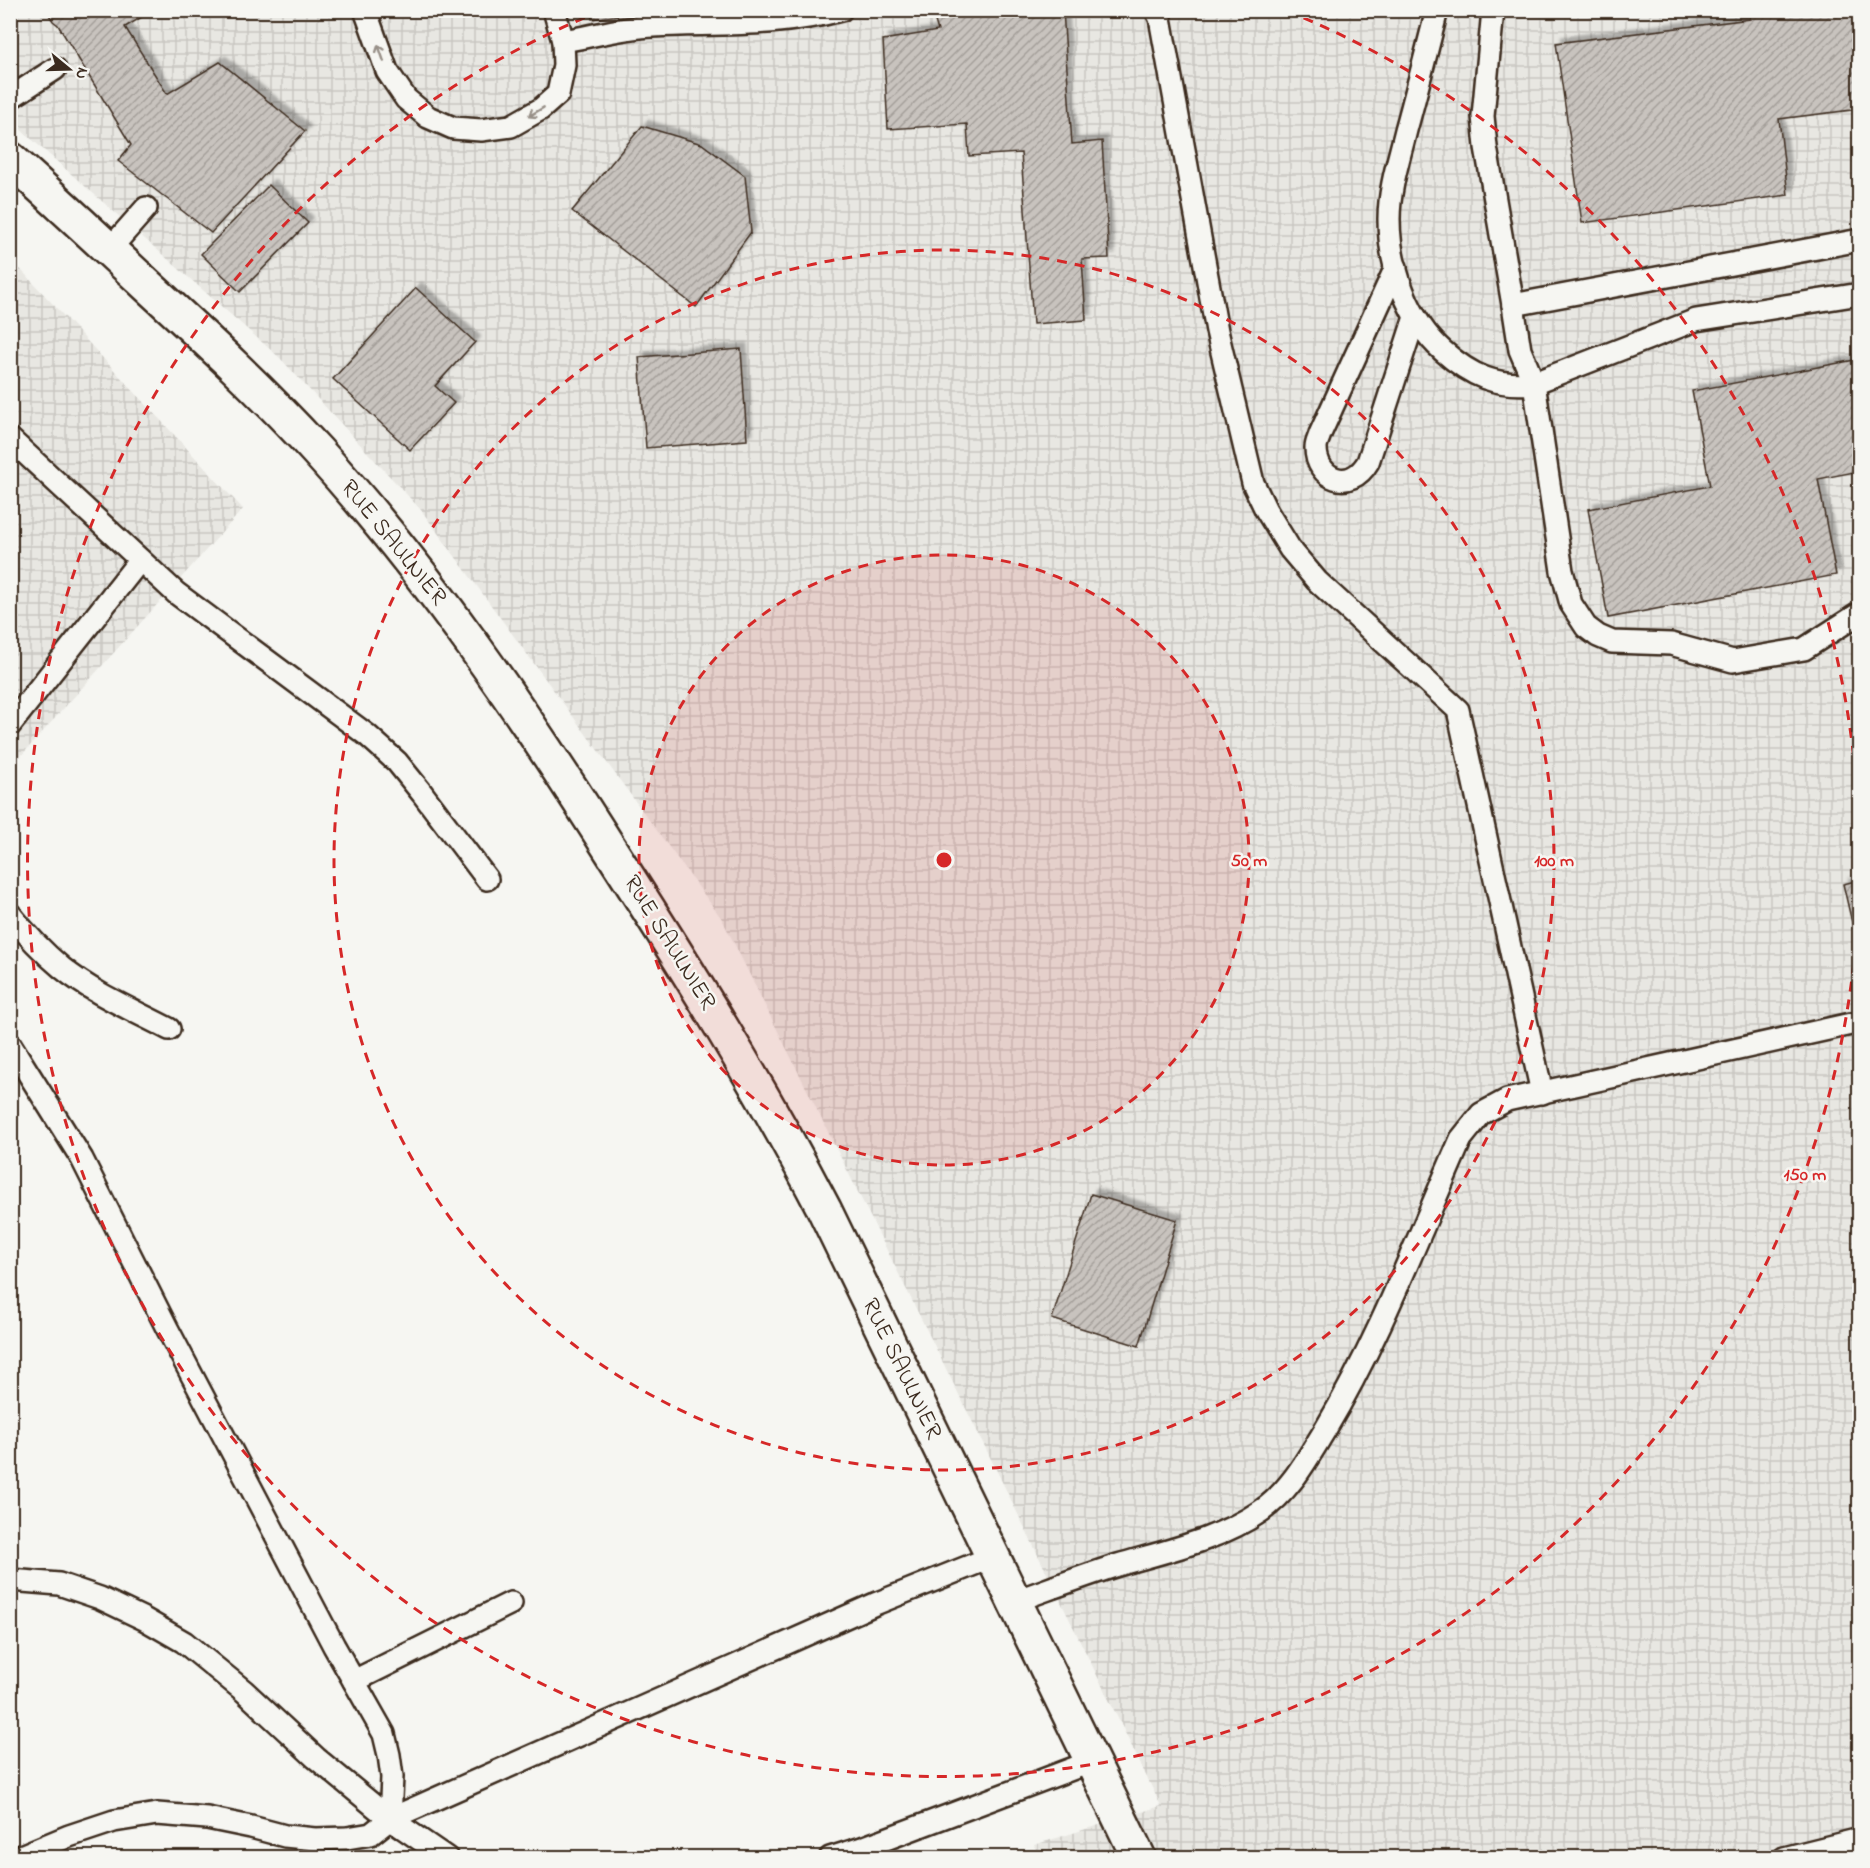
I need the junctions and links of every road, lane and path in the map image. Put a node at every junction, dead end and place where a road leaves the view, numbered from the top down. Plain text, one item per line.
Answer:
1 (365, 10) edge
2 (554, 10) edge
3 (841, 10) edge
4 (1156, 10) edge
5 (1437, 10) edge
6 (1493, 10) edge
7 (564, 40) junction
8 (55, 69) dead end
9 (10, 98) edge
10 (10, 159) edge
11 (146, 208) dead end
12 (1860, 240) edge
13 (109, 250) junction
14 (1396, 267) junction
15 (1860, 294) edge
16 (1513, 305) junction
17 (1415, 316) junction
18 (1534, 383) junction
19 (10, 439) edge
20 (141, 560) junction
21 (1860, 613) edge
22 (10, 725) edge
23 (487, 879) dead end
24 (10, 914) edge
25 (1851, 1024) dead end
26 (169, 1029) dead end
27 (10, 1044) edge
28 (1542, 1093) junction
29 (992, 1557) junction
30 (10, 1580) edge
31 (1015, 1601) junction
32 (511, 1603) dead end
33 (354, 1681) junction
34 (1093, 1761) junction
35 (390, 1819) junction
36 (1860, 1839) edge
37 (16, 1857) edge
38 (447, 1857) edge
39 (830, 1857) edge
40 (1139, 1857) edge
41 (1784, 1857) edge

7 -> 1 lane
2 - 7 lane
3 - 7 lane
4 - 28 lane
5 - 14 lane
6 - 16 lane
8 - 9 lane
10 - 13 street, RUE SAULNIER
11 - 13 lane
12 - 16 lane
13 - 29 street, RUE SAULNIER
14 - 17 lane
14 - 17 lane
15 - 18 lane
16 - 18 lane
17 - 18 lane
18 - 21 lane
19 - 20 lane
20 - 22 lane
20 - 23 lane
24 - 26 lane
25 - 28 lane
27 - 33 lane
28 - 31 lane
29 - 31 street, RUE SAULNIER
29 - 35 lane
30 - 35 lane
31 - 34 street, RUE SAULNIER
32 - 33 lane
33 - 35 lane
34 - 39 lane
34 - 40 street, RUE SAULNIER
35 - 37 lane
35 - 38 lane
36 - 41 lane

